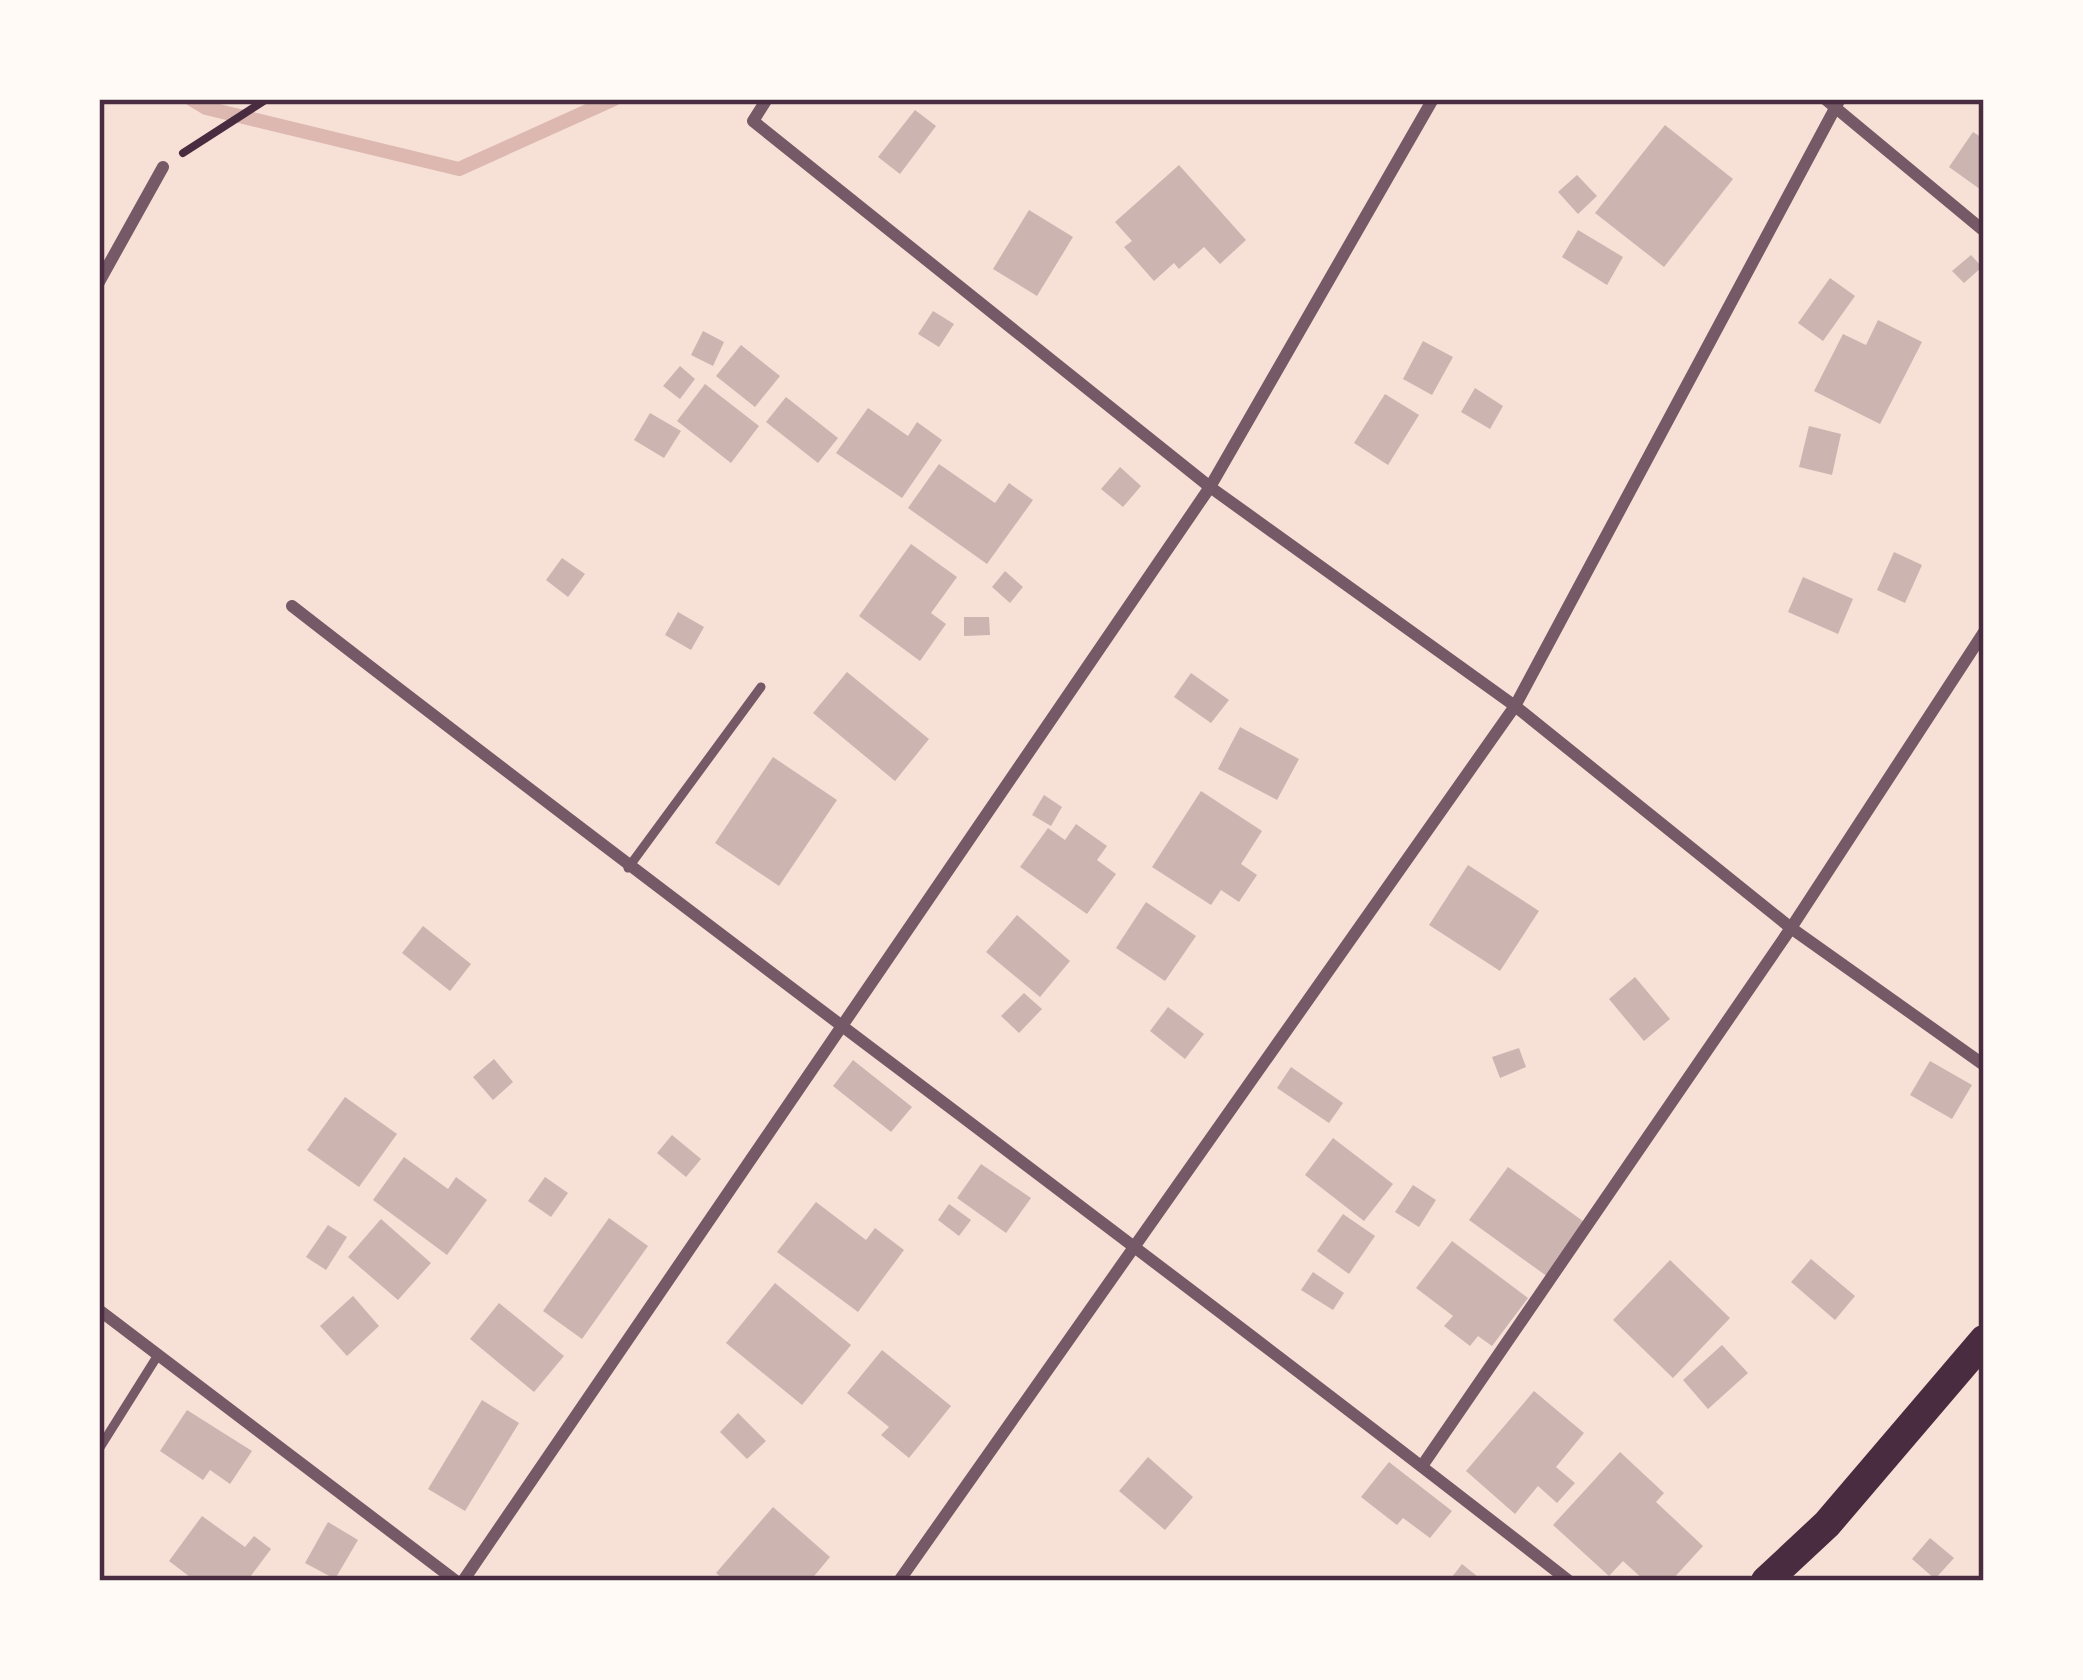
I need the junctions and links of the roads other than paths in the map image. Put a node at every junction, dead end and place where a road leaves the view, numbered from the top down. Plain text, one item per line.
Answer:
1 (767, 99) edge
2 (1433, 99) edge
3 (1833, 101) edge
4 (163, 167) road end
5 (1984, 231) edge
6 (99, 282) edge
7 (1210, 487) junction
8 (292, 606) dead end
9 (1984, 632) edge
10 (761, 687) dead end
11 (1515, 706) junction
12 (628, 868) junction
13 (1791, 928) junction
14 (846, 1026) junction
15 (1984, 1065) edge
16 (1138, 1245) junction
17 (99, 1310) edge
18 (1984, 1340) edge
19 (158, 1355) junction
20 (99, 1449) edge
21 (1422, 1466) junction
22 (460, 1581) edge
23 (899, 1581) edge
24 (1569, 1581) edge
25 (1766, 1581) edge

1 - 7 street
2 - 7 street
3 - 5 street
3 - 11 street
4 - 6 street
7 - 11 street
7 - 14 street
8 - 12 street
9 - 13 street
10 - 12 lane
11 - 13 street
11 - 16 street
12 - 14 street
13 - 15 street
13 - 21 street
14 - 16 street
14 - 22 street
16 - 21 street
16 - 23 street
17 - 19 street
18 - 25 main road
19 - 20 lane
19 - 22 street
21 - 24 street

